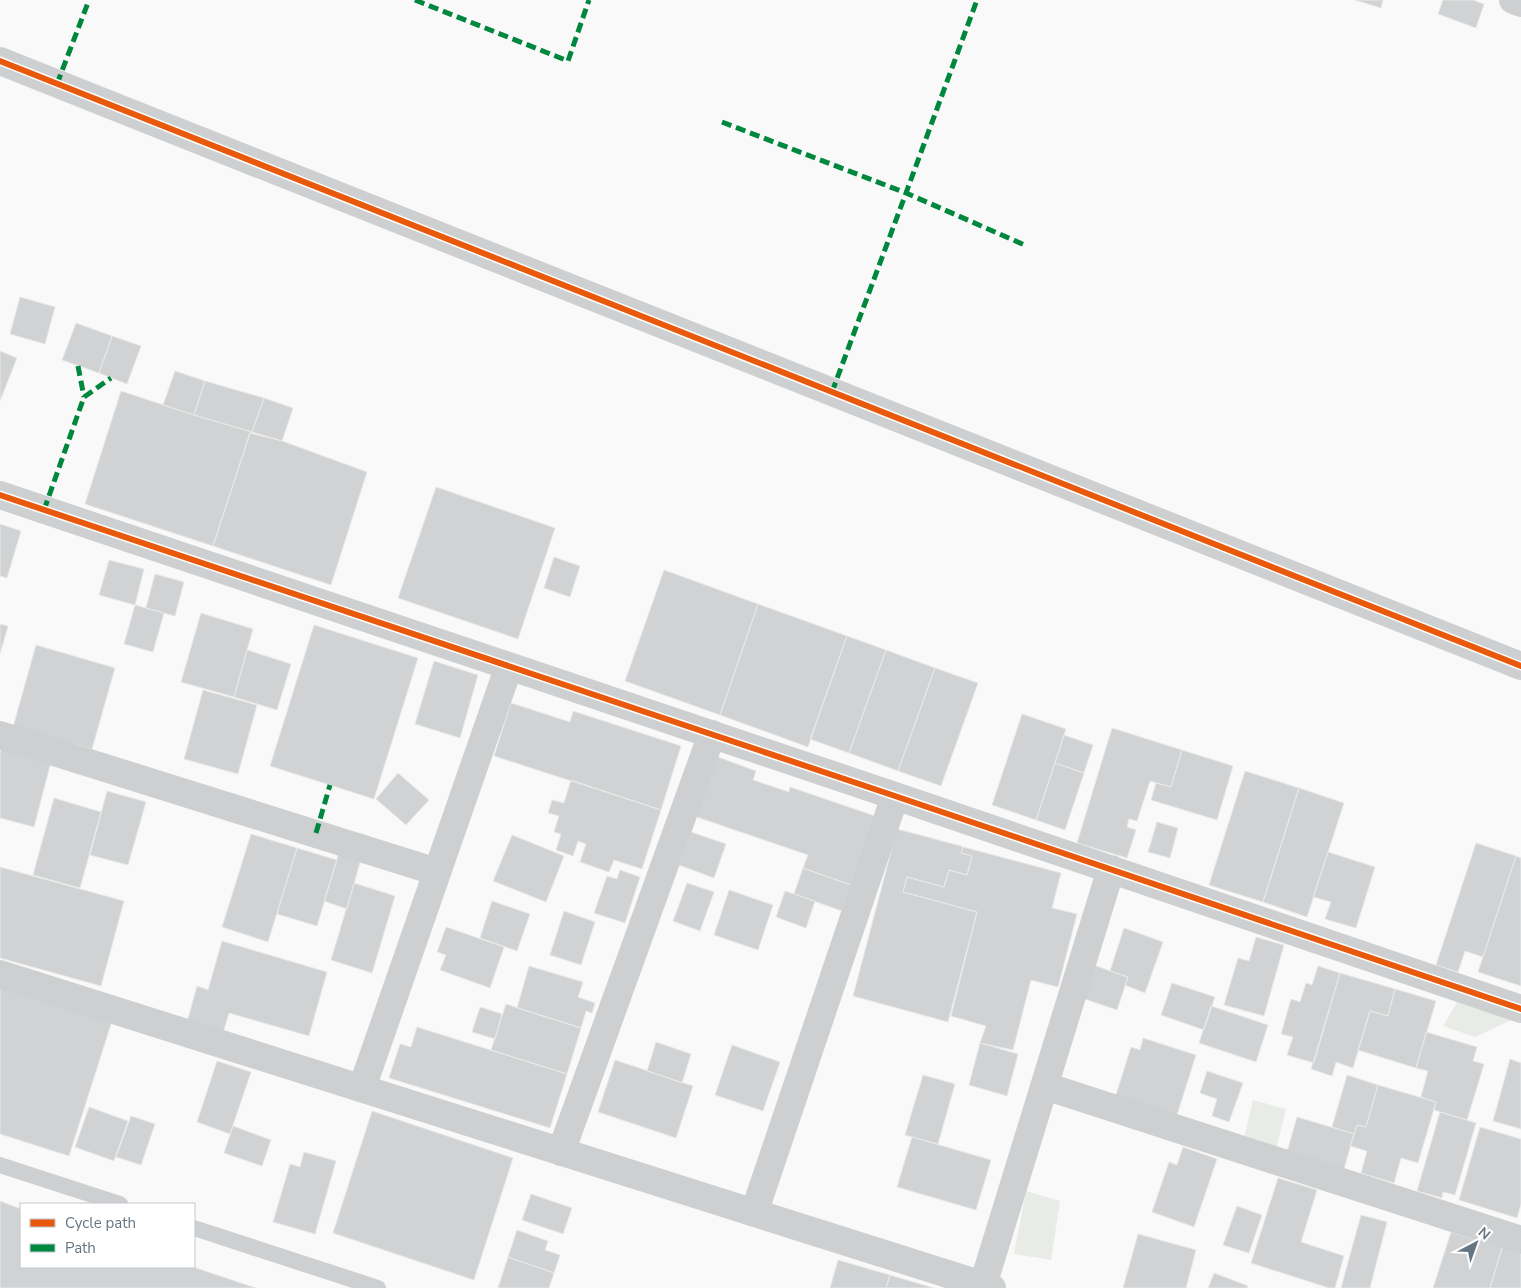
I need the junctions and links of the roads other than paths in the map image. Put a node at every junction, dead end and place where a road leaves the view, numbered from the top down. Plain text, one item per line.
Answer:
1 (1513, 0) edge
2 (1521, 3) edge
3 (0, 61) edge
4 (0, 495) edge
5 (508, 666) junction
6 (1521, 666) edge
7 (712, 734) junction
8 (0, 735) edge
9 (895, 796) junction
10 (1111, 869) junction
11 (438, 872) junction
12 (0, 974) edge
13 (1521, 1009) edge
14 (1045, 1086) junction
15 (362, 1088) junction
16 (561, 1152) junction
17 (0, 1165) edge
18 (117, 1203) edge
19 (754, 1213) junction
20 (195, 1228) edge
21 (1521, 1240) edge
22 (987, 1286) edge
23 (378, 1288) edge

1 - 2 street
3 - 6 street
4 - 5 street
5 - 7 street
5 - 11 street
7 - 9 street
7 - 16 street
8 - 11 street
9 - 10 street
9 - 19 street
10 - 13 street
10 - 14 street
11 - 15 street
12 - 15 street
14 - 21 street
14 - 22 street
15 - 16 street
16 - 19 street
17 - 18 lane
19 - 22 street
20 - 23 lane

